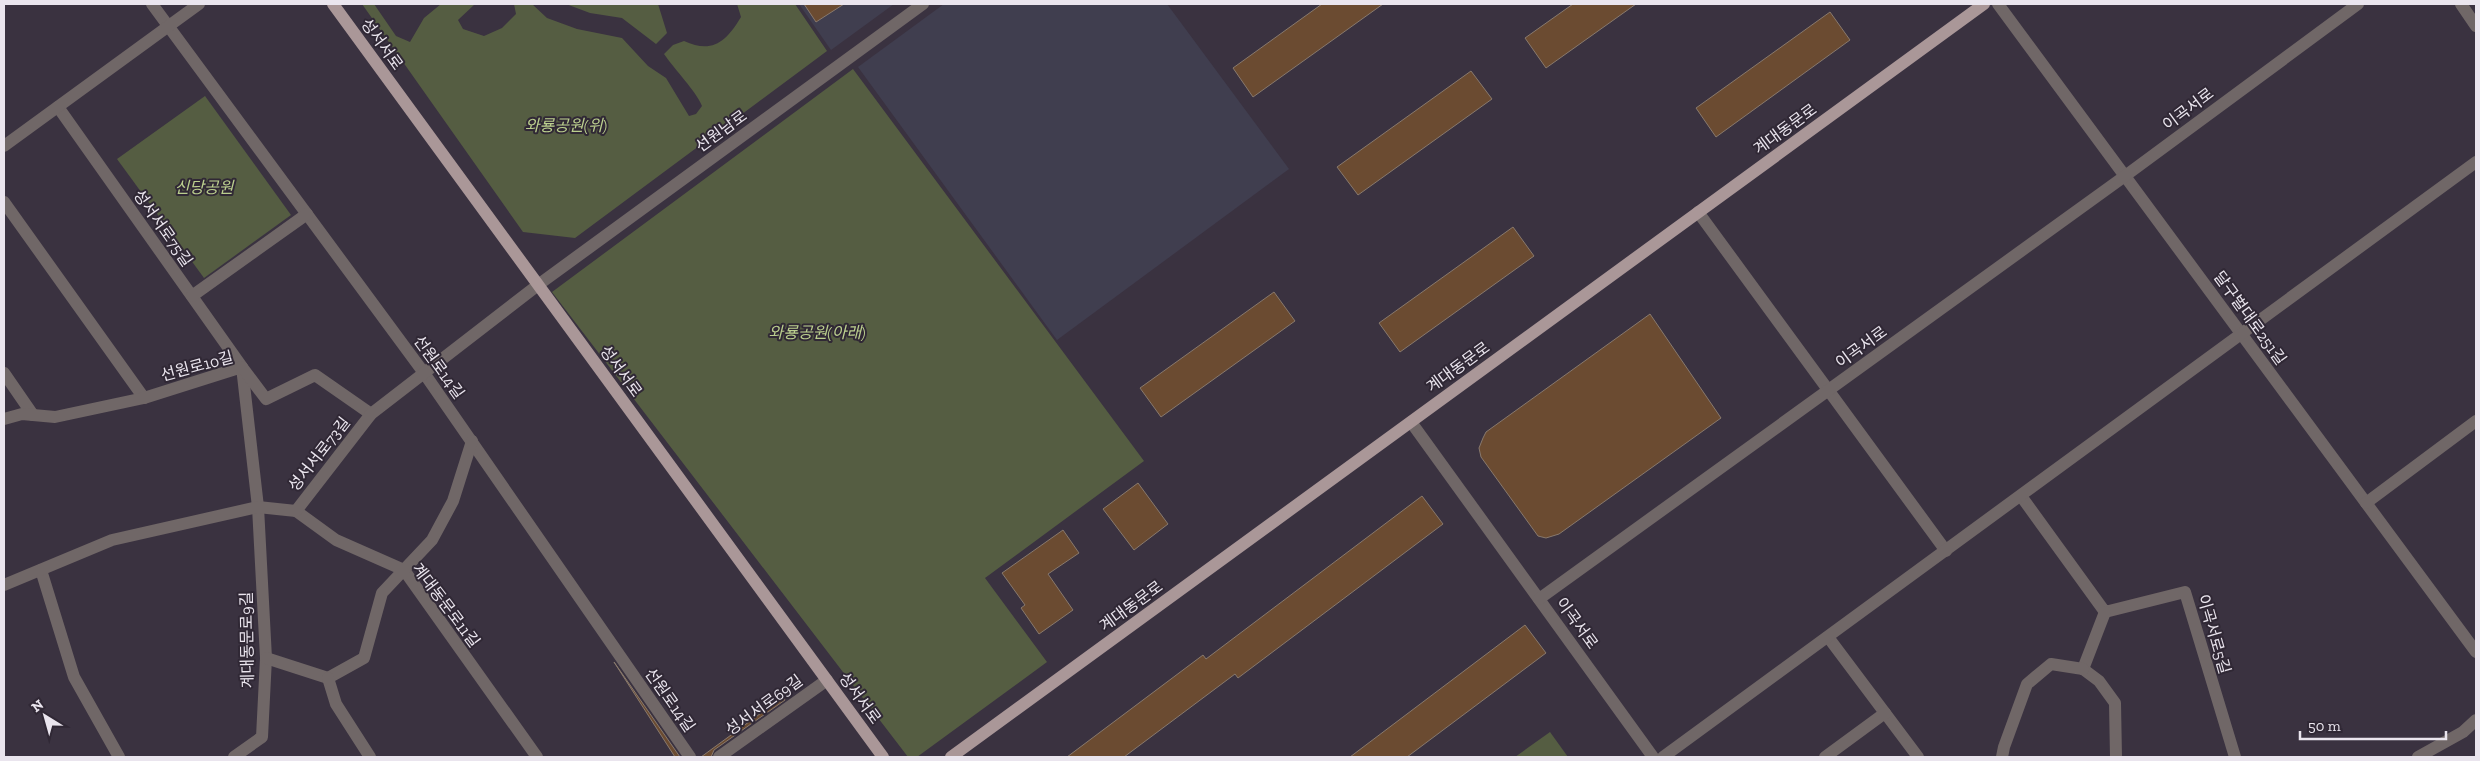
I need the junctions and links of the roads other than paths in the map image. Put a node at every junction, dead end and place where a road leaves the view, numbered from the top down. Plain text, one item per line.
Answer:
1 (152, 4) edge
2 (199, 4) edge
3 (332, 4) edge
4 (923, 4) edge
5 (1984, 4) edge
6 (1998, 4) edge
7 (2358, 4) edge
8 (2461, 4) edge
9 (168, 26) junction
10 (2476, 26) edge
11 (58, 107) junction
12 (4, 146) edge
13 (2476, 162) edge
14 (2125, 176) junction
15 (4, 202) edge
16 (1698, 212) junction
17 (307, 214) junction
18 (538, 285) junction
19 (192, 296) junction
20 (2242, 335) junction
21 (242, 367) junction
22 (4, 373) edge
23 (424, 373) junction
24 (1828, 390) junction
25 (144, 398) junction
26 (371, 414) junction
27 (33, 415) junction
28 (4, 419) edge
29 (1411, 422) junction
30 (2476, 422) edge
31 (472, 442) junction
32 (2021, 496) junction
33 (2366, 503) junction
34 (258, 507) junction
35 (296, 511) junction
36 (1946, 551) junction
37 (41, 570) junction
38 (404, 570) junction
39 (4, 586) edge
40 (1539, 599) junction
41 (2105, 612) junction
42 (1828, 637) junction
43 (2476, 652) edge
44 (266, 658) junction
45 (2084, 669) junction
46 (328, 678) junction
47 (827, 680) junction
48 (1885, 713) junction
49 (2476, 720) edge
50 (239, 756) edge
51 (119, 757) edge
52 (370, 757) edge
53 (537, 757) edge
54 (690, 757) edge
55 (720, 757) edge
56 (883, 757) edge
57 (951, 757) edge
58 (1653, 757) edge
59 (1664, 757) edge
60 (1825, 757) edge
61 (1918, 757) edge
62 (2002, 757) edge
63 (2116, 757) edge
64 (2235, 757) edge
65 (2418, 757) edge

1 - 9 street, 선원로14길
2 - 9 street
3 - 18 main road, 성서서로
4 - 18 street, 선원남로
5 - 16 main road, 계대동문로
6 - 14 street, 달구벌대로251길
7 - 14 street, 이곡서로
8 - 10 street
9 - 11 street
9 - 17 street, 선원로14길
11 - 12 street
11 - 19 street, 성서서로75길
13 - 20 street
14 - 20 street, 달구벌대로251길
14 - 24 street, 이곡서로
15 - 25 street
16 - 24 street
16 - 29 main road, 계대동문로
17 - 19 street
17 - 23 street, 선원로14길
18 - 23 street, 성서서로73길
18 - 47 main road, 성서서로
19 - 21 street, 성서서로75길
20 - 32 street
20 - 33 street, 달구벌대로251길
21 - 25 street, 선원로10길
21 - 26 street, 선원로10길
21 - 34 street, 계대동문로9길
22 - 27 street
23 - 26 street, 성서서로73길
23 - 31 street, 선원로14길
24 - 36 street
24 - 40 street, 이곡서로
25 - 27 street, 선원로10길
26 - 35 street, 성서서로73길
27 - 28 street, 선원로10길
29 - 40 street
29 - 57 main road, 계대동문로
30 - 33 street
31 - 38 street
31 - 54 street, 선원로14길
32 - 36 street
32 - 41 street
33 - 43 street, 달구벌대로251길
34 - 35 street, 성서서로73길
34 - 37 street, 성서서로73길
34 - 44 street, 계대동문로9길
35 - 38 street, 계대동문로11길
36 - 42 street
37 - 39 street, 성서서로73길
37 - 51 street
38 - 46 street
38 - 53 street, 계대동문로11길
40 - 58 street, 이곡서로
41 - 45 street
41 - 64 street, 이곡서로5길
42 - 48 street
42 - 59 street
44 - 46 street
44 - 50 street, 계대동문로9길
45 - 62 street
45 - 63 street
46 - 52 street
47 - 55 street, 성서서로69길
47 - 56 main road, 성서서로
48 - 60 street
48 - 61 street
49 - 65 street

